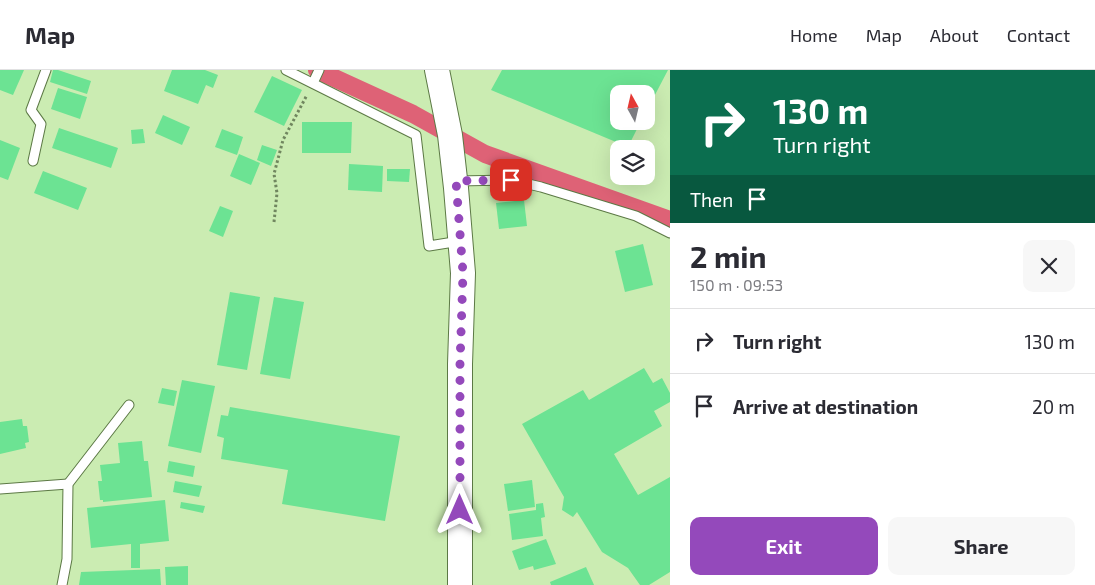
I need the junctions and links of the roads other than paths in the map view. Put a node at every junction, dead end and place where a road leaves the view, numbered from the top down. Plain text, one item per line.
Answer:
1 (46, 70) edge
2 (286, 70) edge
3 (319, 70) edge
4 (437, 70) edge
5 (313, 83) junction
6 (33, 161) dead end
7 (456, 181) junction
8 (670, 233) edge
9 (460, 241) junction
10 (128, 405) dead end
11 (68, 484) junction
12 (0, 489) edge
13 (62, 585) edge
14 (460, 585) edge

1 - 6 lane
2 - 5 lane
3 - 5 lane
4 - 7 main road
5 - 9 lane
7 - 8 lane
7 - 9 main road
9 - 14 main road
10 - 11 lane
11 - 12 lane
11 - 13 lane

